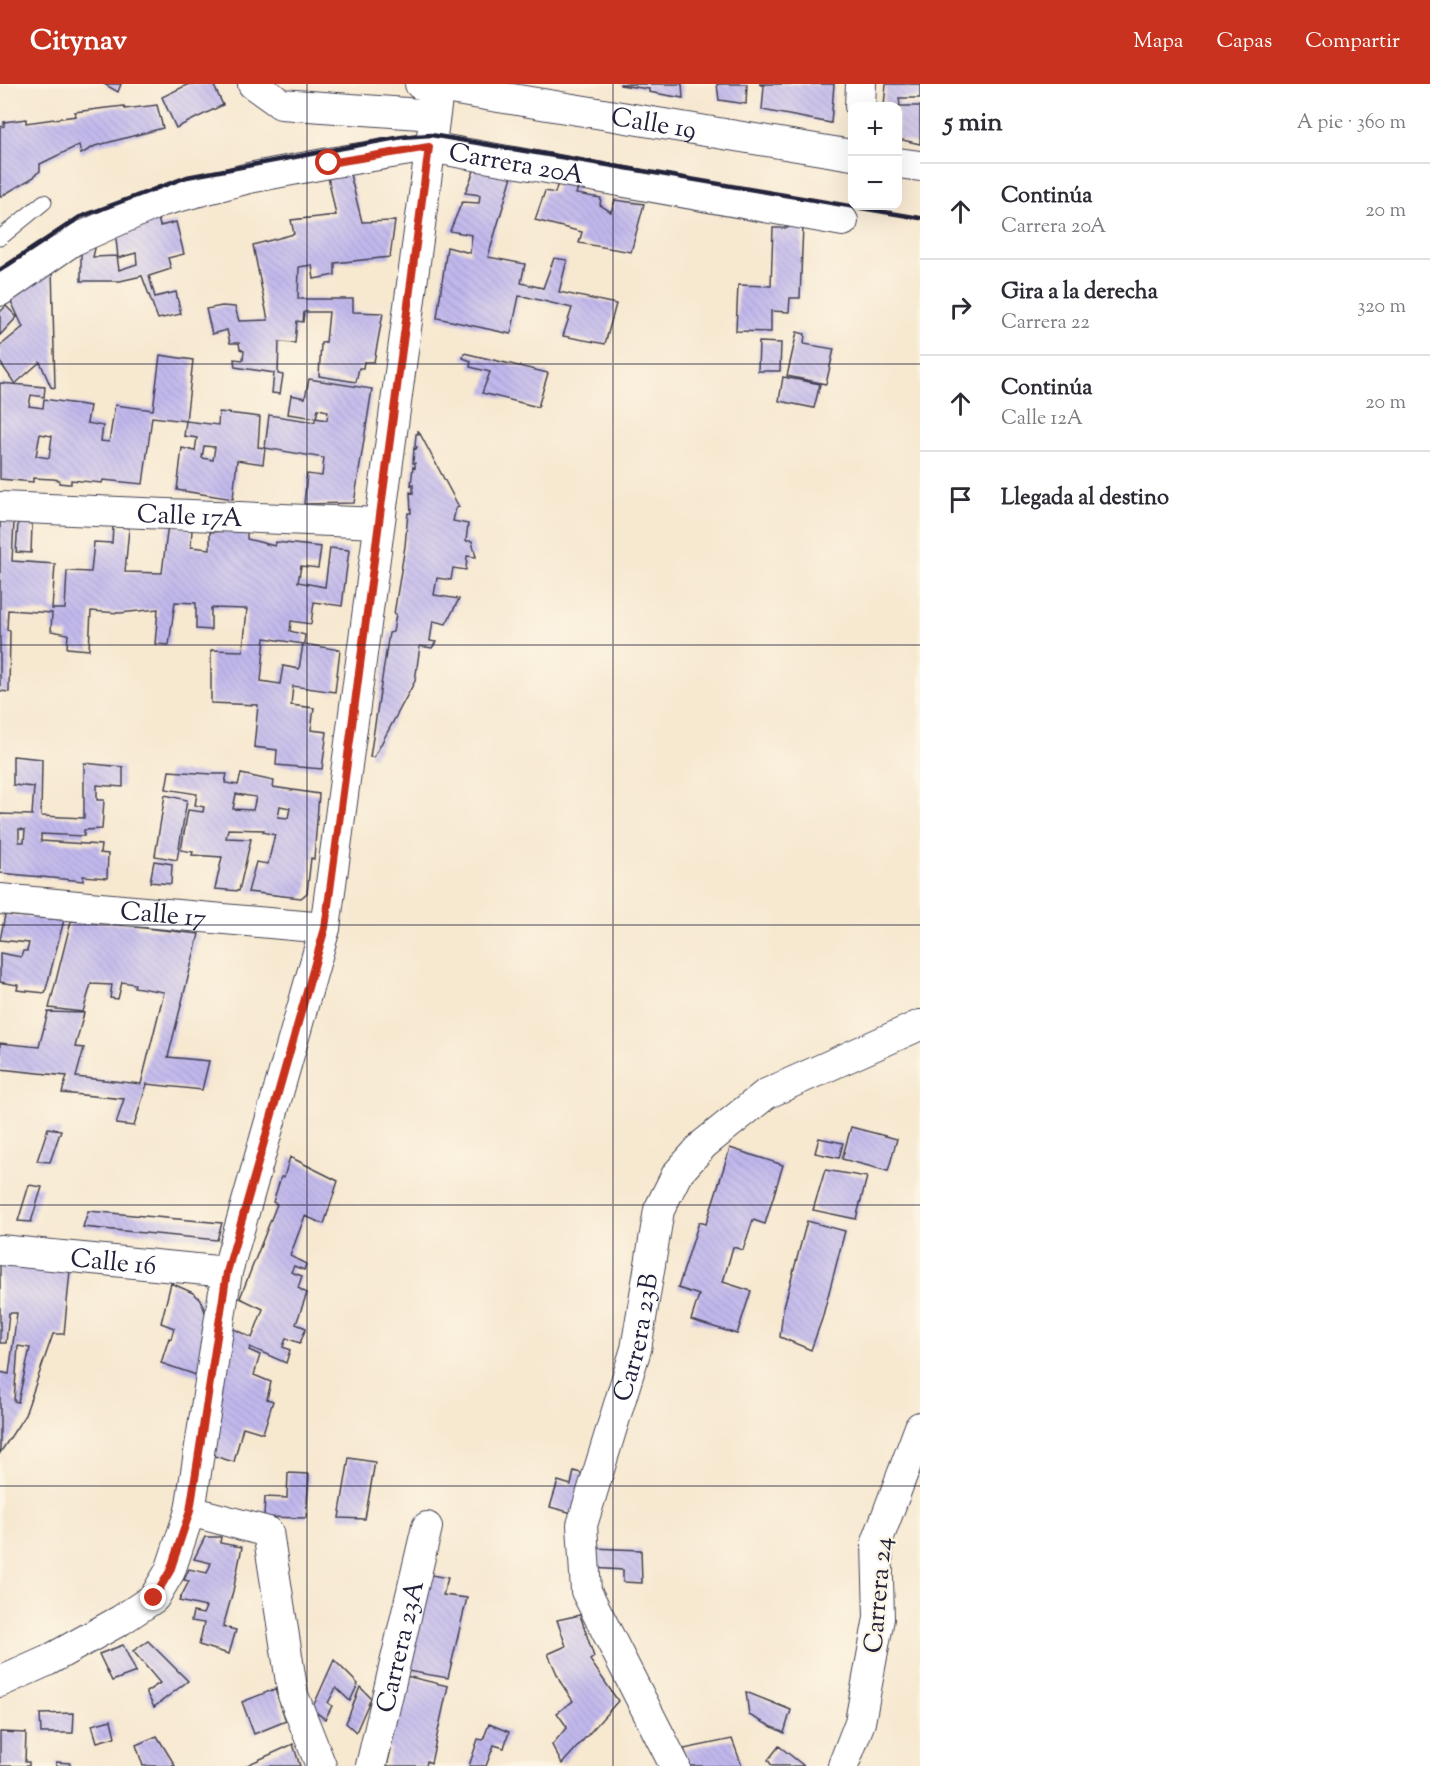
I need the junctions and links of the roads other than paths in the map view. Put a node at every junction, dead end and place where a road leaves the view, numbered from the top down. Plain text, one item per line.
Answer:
1 (254, 84) edge
2 (861, 84) edge
3 (433, 93) edge
4 (860, 102) edge
5 (429, 147) junction
6 (848, 154) edge
7 (902, 164) edge
8 (920, 166) edge
9 (44, 202) dead end
10 (843, 221) dead end
11 (0, 238) edge
12 (0, 291) edge
13 (0, 507) edge
14 (380, 523) junction
15 (0, 899) edge
16 (325, 928) junction
17 (920, 1025) edge
18 (0, 1250) edge
19 (227, 1272) junction
20 (920, 1427) edge
21 (190, 1507) junction
22 (427, 1527) dead end
23 (0, 1682) edge
24 (321, 1766) edge
25 (371, 1766) edge
26 (675, 1766) edge
27 (843, 1766) edge

1 - 3 street, Calle 19
2 - 4 street
3 - 5 street
3 - 6 street, Calle 19
5 - 10 street, Carrera 20A
5 - 12 street, Carrera 20A
5 - 14 street
7 - 8 street
9 - 11 lane
13 - 14 street, Calle 17A
14 - 16 street
15 - 16 street, Calle 17
16 - 19 street
17 - 26 street, Carrera 23B
18 - 19 street, Calle 16
19 - 21 street
20 - 27 street, Carrera 24
21 - 23 street
21 - 24 street
22 - 25 street, Carrera 23A

